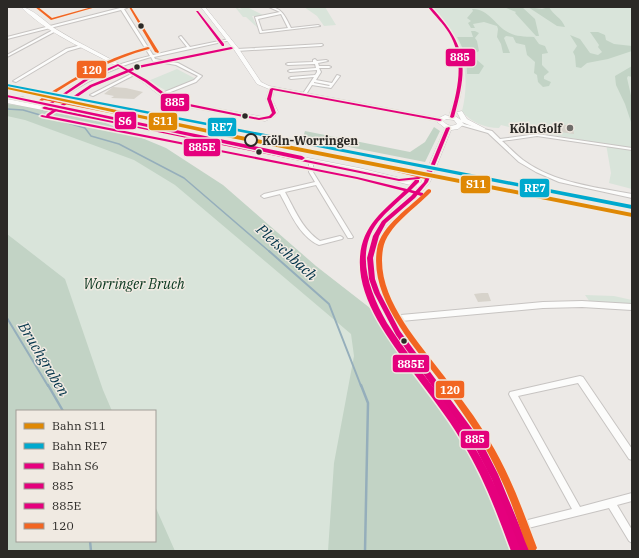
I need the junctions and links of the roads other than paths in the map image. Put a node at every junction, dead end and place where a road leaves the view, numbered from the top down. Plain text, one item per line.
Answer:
1 (23, 7) edge
2 (128, 7) edge
3 (203, 7) edge
4 (270, 7) edge
5 (429, 7) edge
6 (122, 8) edge
7 (281, 13) junction
8 (318, 26) dead end
9 (52, 29) junction
10 (290, 29) junction
11 (181, 37) dead end
12 (7, 38) edge
13 (229, 40) junction
14 (321, 45) dead end
15 (81, 46) junction
16 (189, 48) junction
17 (237, 50) junction
18 (7, 56) edge
19 (150, 56) junction
20 (315, 61) junction
21 (326, 61) dead end
22 (288, 64) dead end
23 (118, 66) junction
24 (329, 67) dead end
25 (318, 68) junction
26 (290, 71) dead end
27 (134, 74) junction
28 (317, 76) junction
29 (338, 76) dead end
30 (305, 77) junction
31 (291, 78) dead end
32 (15, 81) dead end
33 (312, 84) junction
34 (272, 89) junction
35 (66, 93) tunnel mouth
36 (163, 94) junction
37 (92, 95) dead end
38 (304, 95) junction
39 (460, 97) junction
40 (7, 98) edge
41 (22, 98) dead end
42 (56, 100) tunnel mouth
43 (7, 101) edge
44 (44, 108) junction
45 (452, 117) junction
46 (440, 120) junction
47 (461, 124) junction
48 (448, 128) junction
49 (483, 129) junction
50 (501, 140) junction
51 (632, 150) edge
52 (312, 161) junction
53 (433, 166) junction
54 (399, 180) junction
55 (317, 183) junction
56 (423, 186) junction
57 (282, 192) junction
58 (264, 196) dead end
59 (632, 196) edge
60 (350, 237) dead end
61 (340, 238) dead end
62 (632, 307) edge
63 (390, 319) junction
64 (632, 456) edge
65 (632, 497) edge
66 (611, 503) junction
67 (578, 512) junction
68 (516, 527) junction
69 (632, 538) edge
70 (525, 551) edge

1 - 9 main road
2 - 6 street
3 - 13 main road
4 - 7 street
5 - 39 main road
6 - 9 street
6 - 19 street
7 - 10 street
7 - 10 street
8 - 10 street
9 - 12 street
9 - 15 main road
9 - 18 street
11 - 16 street
13 - 16 street
13 - 17 main road
14 - 17 street
15 - 23 main road
15 - 32 street
16 - 19 street
17 - 34 main road
19 - 23 street
19 - 36 street
20 - 21 street
20 - 22 street
20 - 25 street
23 - 27 main road
23 - 35 street
24 - 25 street
25 - 26 street
25 - 28 street
27 - 36 main road
27 - 37 street
28 - 30 street
28 - 33 street
29 - 33 street
30 - 31 street
30 - 33 street
33 - 38 street
34 - 36 main road
34 - 38 main road
38 - 46 main road
39 - 45 main road
39 - 49 main road
40 - 41 street
42 - 44 street
43 - 44 main road
44 - 52 main road
45 - 46 main road
45 - 47 main road
46 - 48 main road
47 - 48 main road
47 - 49 street
48 - 53 main road
49 - 50 street
50 - 51 street
50 - 59 street
52 - 54 main road
52 - 55 street
53 - 54 main road
53 - 56 main road
54 - 56 main road
55 - 57 street
55 - 60 street
56 - 63 main road
57 - 58 street
57 - 61 street
62 - 63 street
63 - 68 main road
64 - 67 street
65 - 66 street
66 - 67 street
66 - 69 street
67 - 68 street
68 - 70 main road

